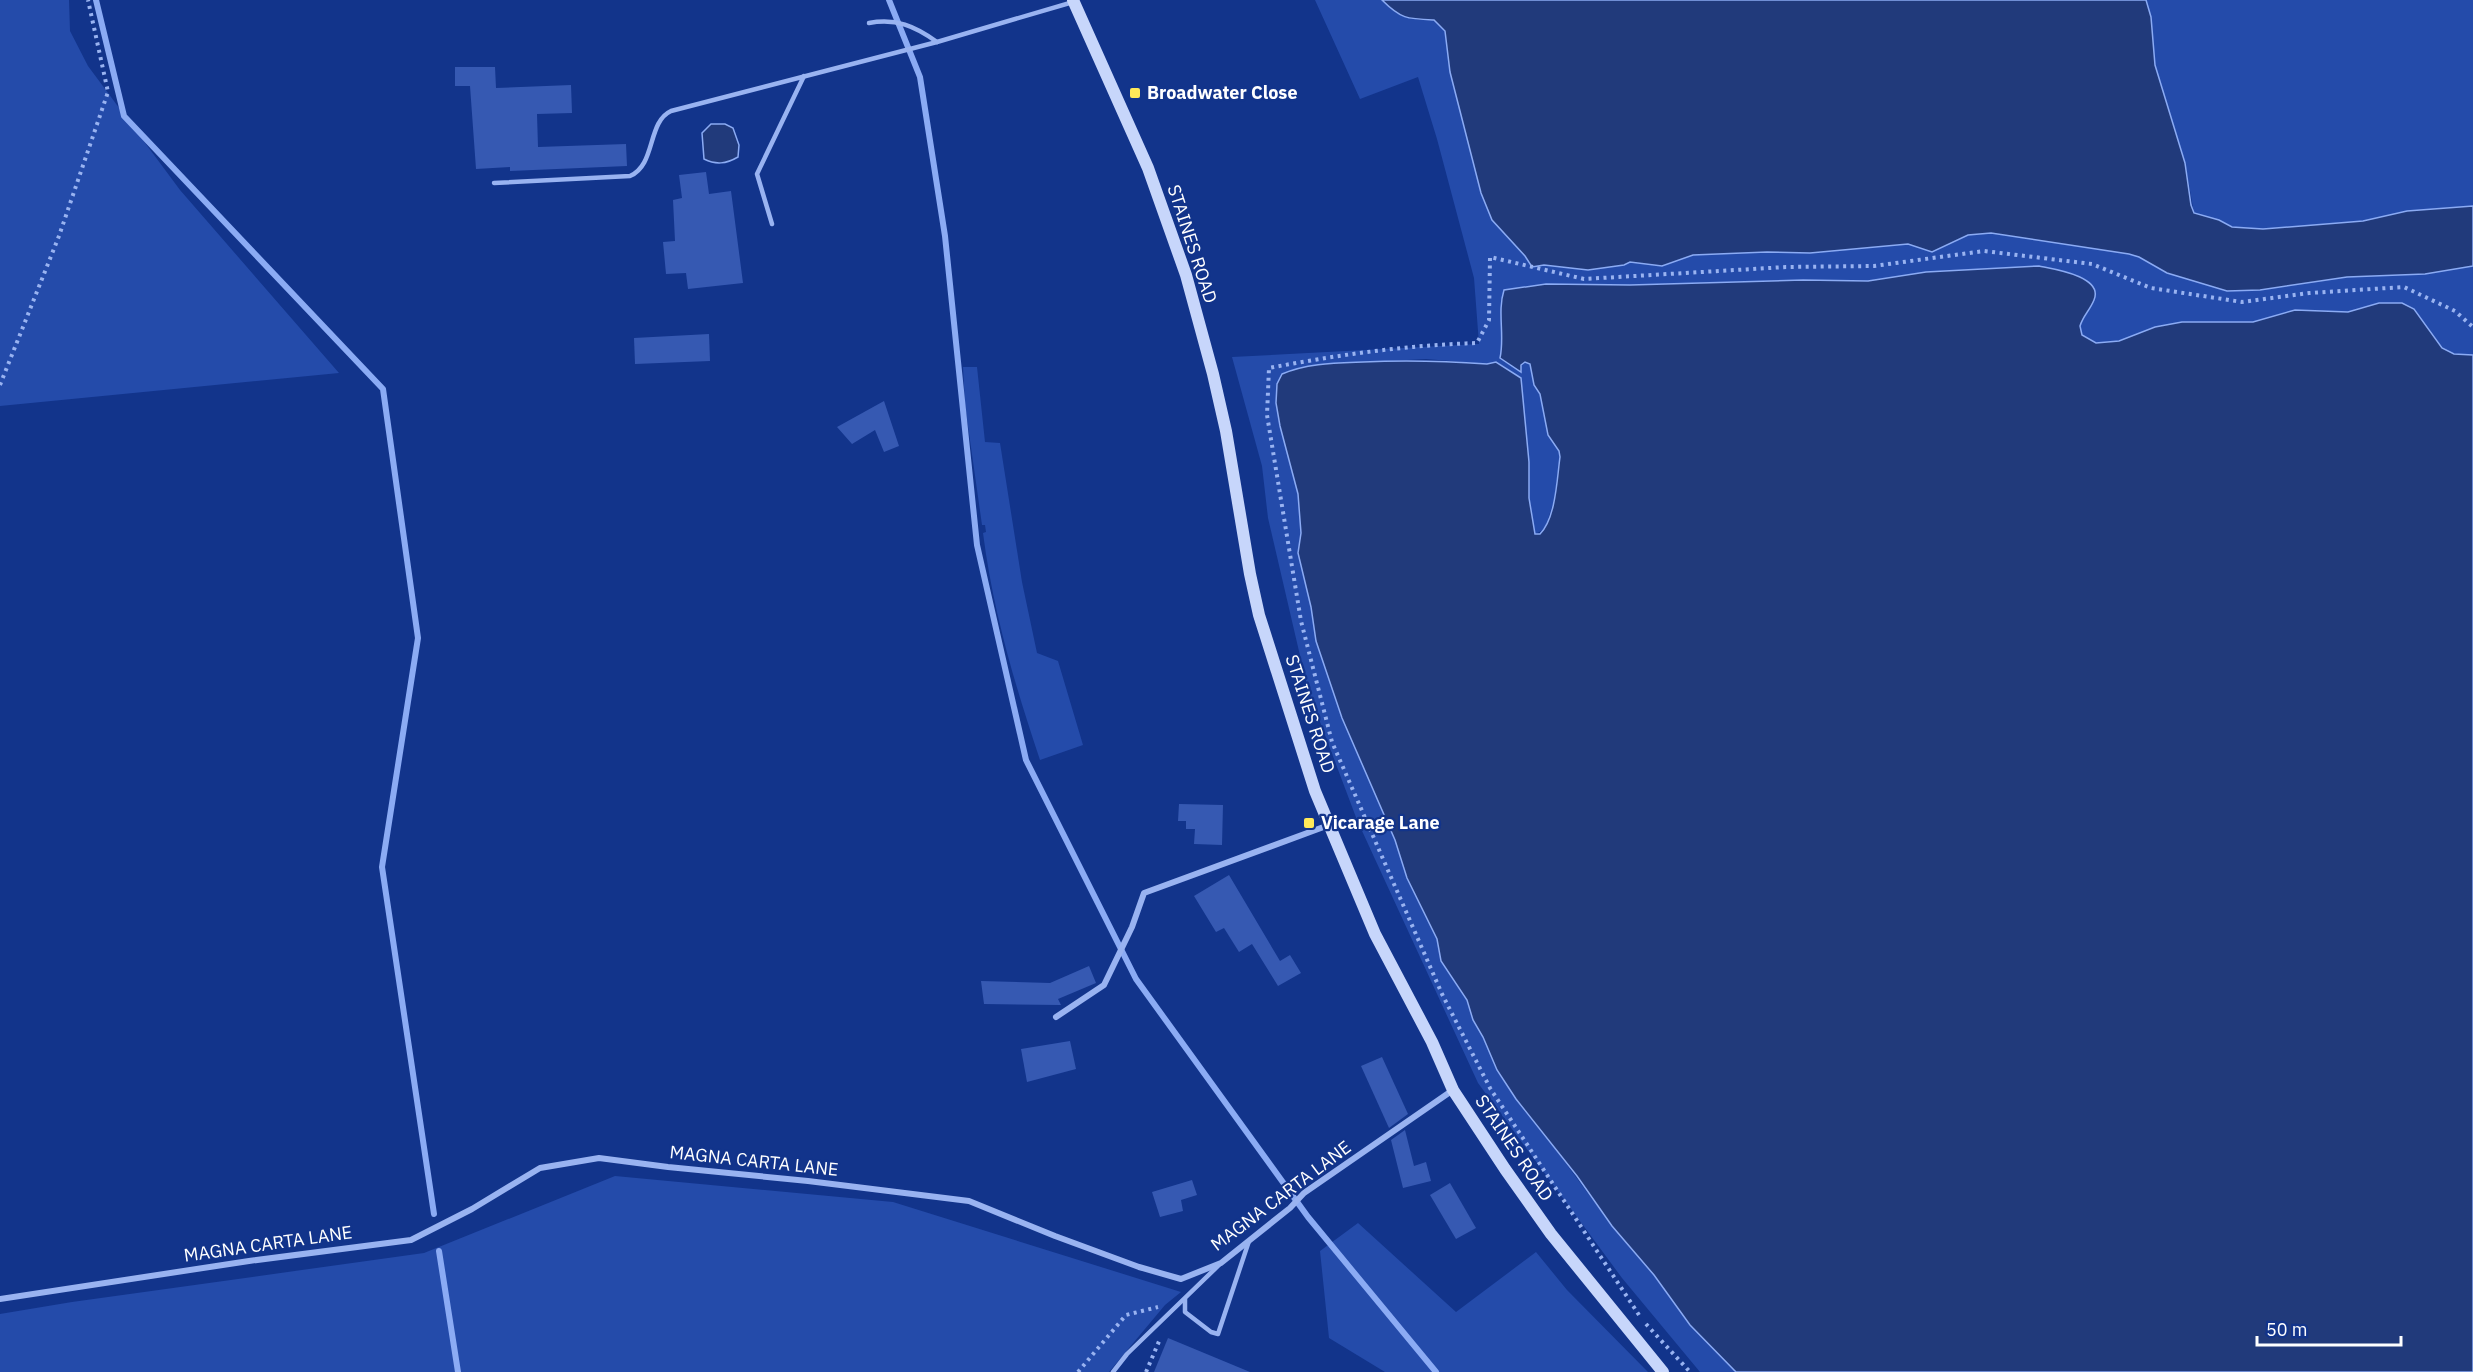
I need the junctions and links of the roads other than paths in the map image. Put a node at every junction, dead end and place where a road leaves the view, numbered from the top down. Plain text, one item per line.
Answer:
1 (1073, 1) edge
2 (868, 23) dead end
3 (937, 42) junction
4 (804, 76) junction
5 (494, 183) dead end
6 (772, 224) dead end
7 (1329, 825) junction
8 (1056, 1017) dead end
9 (1453, 1090) junction
10 (1249, 1241) junction
11 (1221, 1263) junction
12 (0, 1299) edge
13 (1185, 1299) junction
14 (1113, 1372) edge
15 (1663, 1372) edge

1 - 3 lane
1 - 7 main road, STAINES ROAD
2 - 3 lane
3 - 4 lane
4 - 5 lane
4 - 6 lane
7 - 8 street
7 - 9 main road, STAINES ROAD
9 - 10 street, MAGNA CARTA LANE
9 - 15 main road, STAINES ROAD
10 - 11 street, MAGNA CARTA LANE
10 - 13 lane
11 - 12 street, MAGNA CARTA LANE
11 - 13 lane
13 - 14 lane

